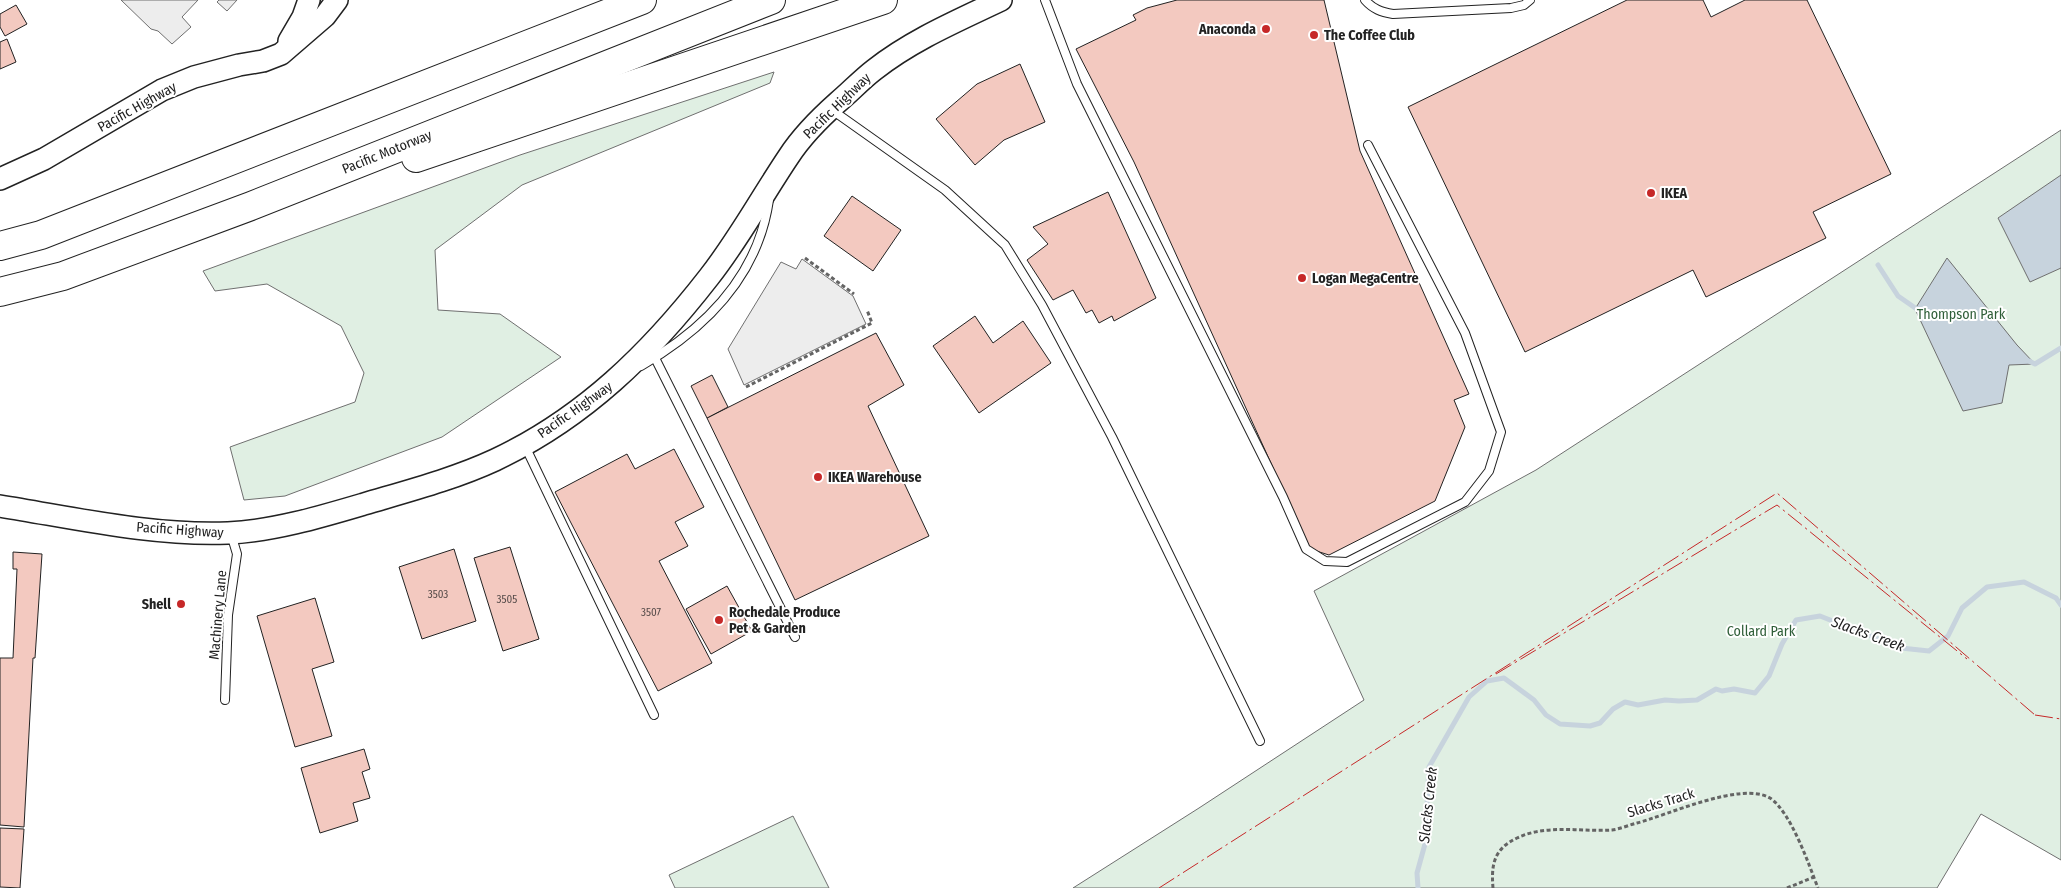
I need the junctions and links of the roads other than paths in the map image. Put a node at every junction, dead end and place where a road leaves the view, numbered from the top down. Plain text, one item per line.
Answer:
1 (309, 0) edge
2 (337, 0) edge
3 (626, 0) edge
4 (642, 0) edge
5 (771, 0) edge
6 (882, 0) edge
7 (1001, 0) edge
8 (1045, 0) edge
9 (1365, 0) edge
10 (1530, 0) edge
11 (560, 32) junction
12 (281, 54) junction
13 (830, 109) junction
14 (1368, 145) dead end
15 (0, 179) edge
16 (251, 206) junction
17 (0, 246) edge
18 (0, 292) edge
19 (653, 353) junction
20 (525, 445) junction
21 (0, 507) edge
22 (230, 533) junction
23 (795, 637) dead end
24 (225, 700) dead end
25 (654, 715) dead end
26 (1260, 741) dead end

1 - 12 street
2 - 12 street, Pacific Highway
3 - 11 highway
4 - 11 highway
5 - 16 highway, Pacific Motorway
6 - 16 highway
7 - 13 street, Pacific Highway
8 - 14 lane
9 - 10 lane
11 - 17 highway
12 - 15 street, Pacific Highway
13 - 19 street, Pacific Highway
13 - 26 lane
16 - 18 highway, Pacific Motorway
19 - 20 street, Pacific Highway
19 - 23 lane
20 - 22 street, Pacific Highway
20 - 25 lane
21 - 22 street, Pacific Highway
22 - 24 lane, Machinery Lane

